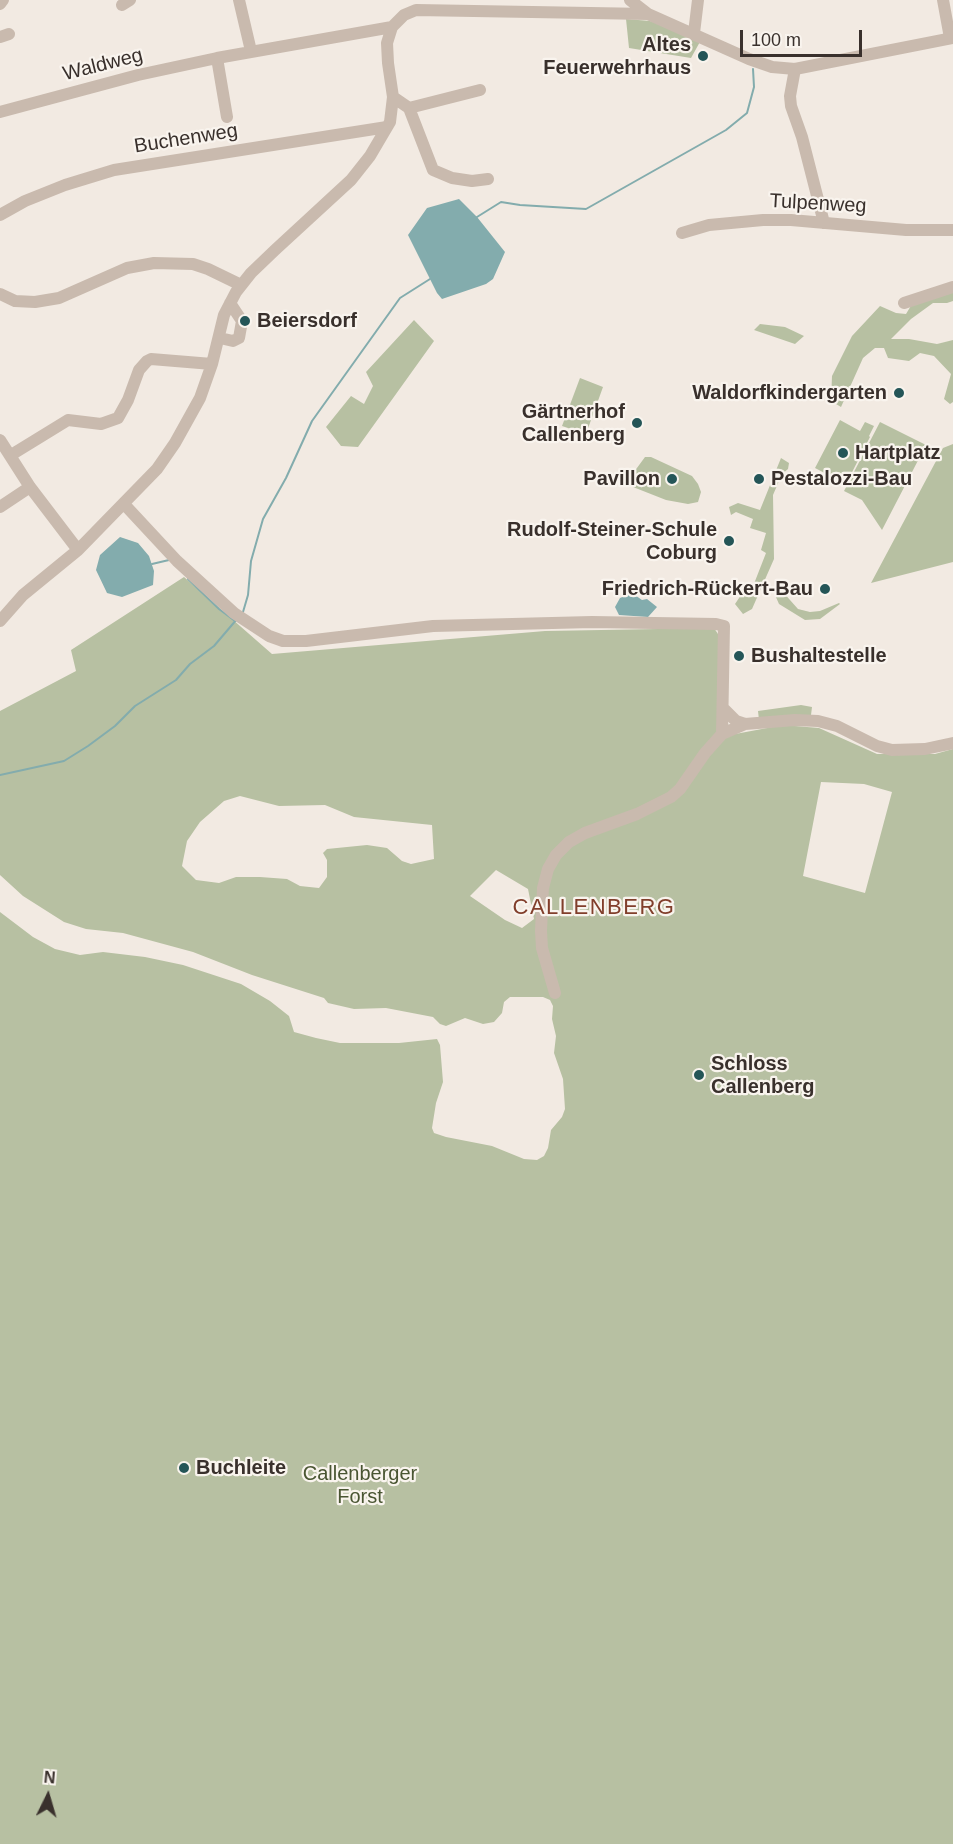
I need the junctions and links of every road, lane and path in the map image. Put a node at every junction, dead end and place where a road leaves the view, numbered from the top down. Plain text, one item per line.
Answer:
1 (3, 0) edge
2 (239, 0) edge
3 (630, 0) edge
4 (698, 0) edge
5 (943, 0) edge
6 (0, 4) edge
7 (416, 5) edge
8 (648, 14) junction
9 (392, 27) junction
10 (694, 33) junction
11 (951, 38) edge
12 (251, 51) junction
13 (217, 58) junction
14 (795, 69) junction
15 (480, 90) dead end
16 (393, 98) junction
17 (409, 108) junction
18 (0, 112) edge
19 (227, 117) dead end
20 (387, 127) junction
21 (488, 179) dead end
22 (0, 215) edge
23 (824, 223) junction
24 (953, 230) edge
25 (682, 233) dead end
26 (241, 285) junction
27 (953, 287) edge
28 (0, 294) edge
29 (230, 303) junction
30 (904, 303) dead end
31 (219, 338) junction
32 (212, 364) junction
33 (0, 441) edge
34 (10, 454) junction
35 (30, 487) junction
36 (124, 504) junction
37 (0, 507) edge
38 (78, 550) junction
39 (0, 621) edge
40 (724, 709) junction
41 (745, 724) junction
42 (722, 734) junction
43 (953, 743) edge
44 (555, 993) dead end

1 - 6 street
2 - 12 street
3 - 8 street
4 - 10 street
5 - 11 street
7 - 8 street
7 - 9 street
8 - 10 street
9 - 12 street, Waldweg
9 - 16 street
10 - 14 street
11 - 14 street
12 - 13 street, Waldweg
13 - 18 street, Waldweg
13 - 19 street
14 - 23 street
15 - 17 street
16 - 17 street
16 - 20 street
17 - 21 street
20 - 22 street, Buchenweg
20 - 26 street
23 - 24 street, Tulpenweg
23 - 25 street, Tulpenweg
26 - 28 street
26 - 29 street
27 - 30 street
29 - 31 street
29 - 31 street
31 - 32 street
32 - 34 street
32 - 36 street
33 - 34 street
34 - 35 street
35 - 37 street
35 - 38 street
36 - 38 street
36 - 40 street
38 - 39 street
40 - 41 street
40 - 42 street
41 - 42 street
41 - 43 street
42 - 44 street

